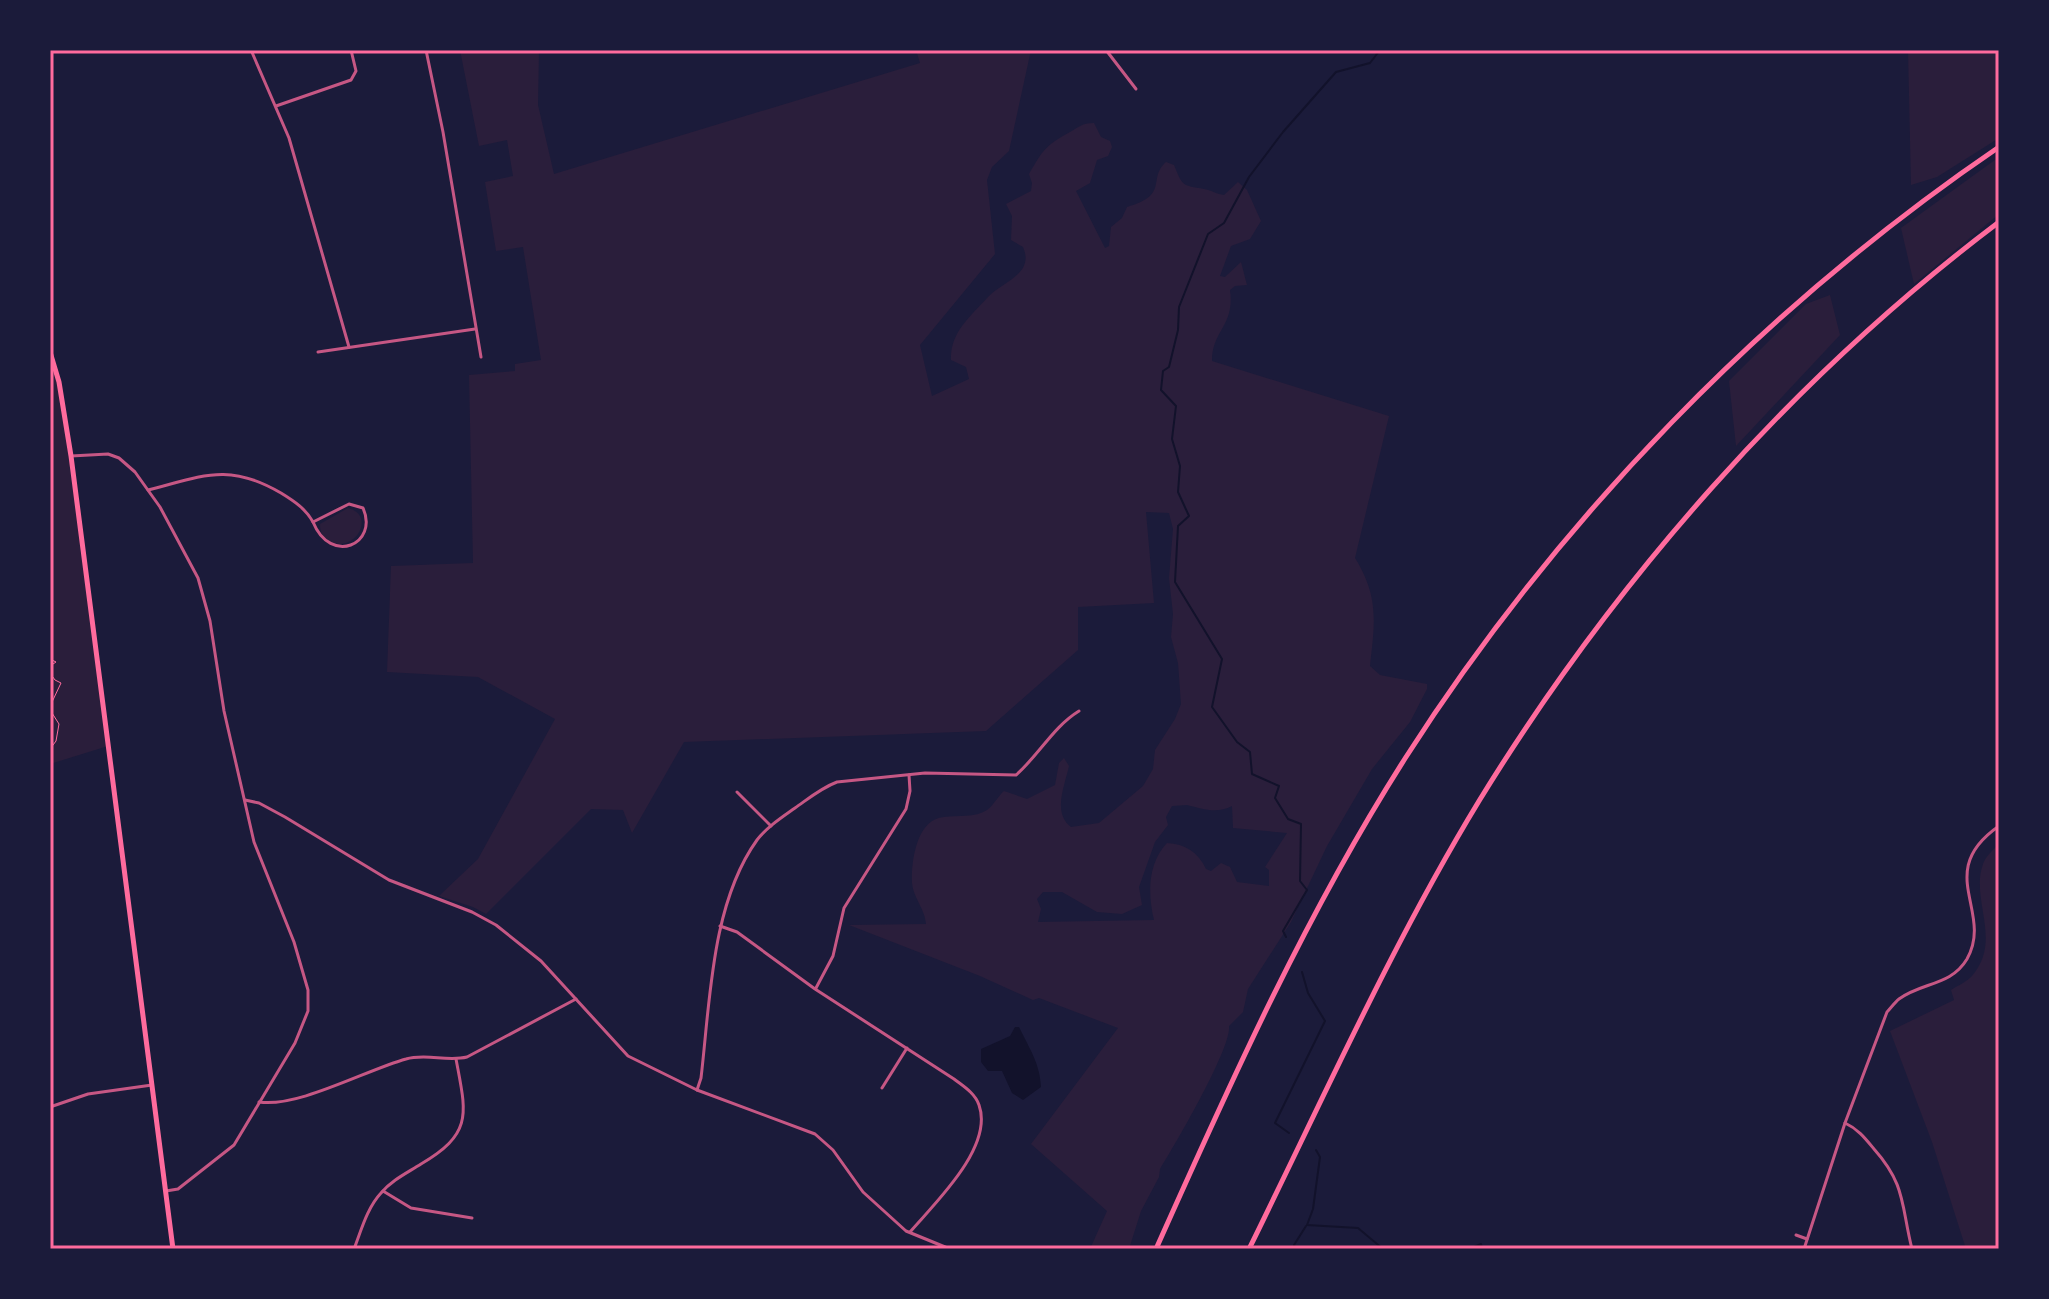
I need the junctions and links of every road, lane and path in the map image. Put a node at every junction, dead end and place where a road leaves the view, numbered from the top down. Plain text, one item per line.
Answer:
1 (251, 50) edge
2 (351, 50) edge
3 (426, 50) edge
4 (1106, 50) edge
5 (1136, 89) dead end
6 (276, 106) junction
7 (1999, 147) edge
8 (1999, 222) edge
9 (475, 329) junction
10 (349, 347) junction
11 (50, 352) edge
12 (318, 352) dead end
13 (481, 357) dead end
14 (71, 456) junction
15 (148, 490) junction
16 (313, 522) junction
17 (50, 659) edge
18 (50, 666) edge
19 (50, 673) edge
20 (1079, 711) dead end
21 (50, 749) edge
22 (909, 775) junction
23 (737, 792) dead end
24 (244, 800) junction
25 (771, 826) junction
26 (1999, 826) edge
27 (720, 926) junction
28 (815, 989) junction
29 (576, 999) junction
30 (907, 1048) junction
31 (456, 1059) junction
32 (152, 1085) junction
33 (882, 1088) dead end
34 (697, 1090) junction
35 (259, 1102) junction
36 (50, 1107) edge
37 (1845, 1123) junction
38 (166, 1191) junction
39 (383, 1191) junction
40 (472, 1218) dead end
41 (910, 1233) junction
42 (1796, 1235) dead end
43 (1807, 1239) junction
44 (173, 1249) edge
45 (354, 1249) edge
46 (950, 1249) edge
47 (1156, 1249) edge
48 (1249, 1249) edge
49 (1804, 1249) edge
50 (1912, 1249) edge

1 - 6 street
2 - 6 street
3 - 9 street
4 - 5 street
6 - 10 street
7 - 47 main road
8 - 48 main road
9 - 10 street
9 - 13 street
10 - 12 street
11 - 14 main road
14 - 15 street
14 - 32 main road
15 - 16 street
15 - 24 street
16 - 16 street
17 - 18 path
19 - 21 path
20 - 22 street
22 - 25 street
22 - 28 street
23 - 25 street
24 - 29 street
24 - 35 street
25 - 27 street
26 - 37 street
27 - 28 street
27 - 34 street
28 - 30 street
29 - 31 street
29 - 34 street
30 - 33 street
30 - 41 street
31 - 35 street
31 - 39 street
32 - 36 street
32 - 38 main road
34 - 41 street
35 - 38 street
37 - 43 street
37 - 50 street
38 - 44 main road
39 - 40 street
39 - 45 street
41 - 46 street
42 - 43 street
43 - 49 street

